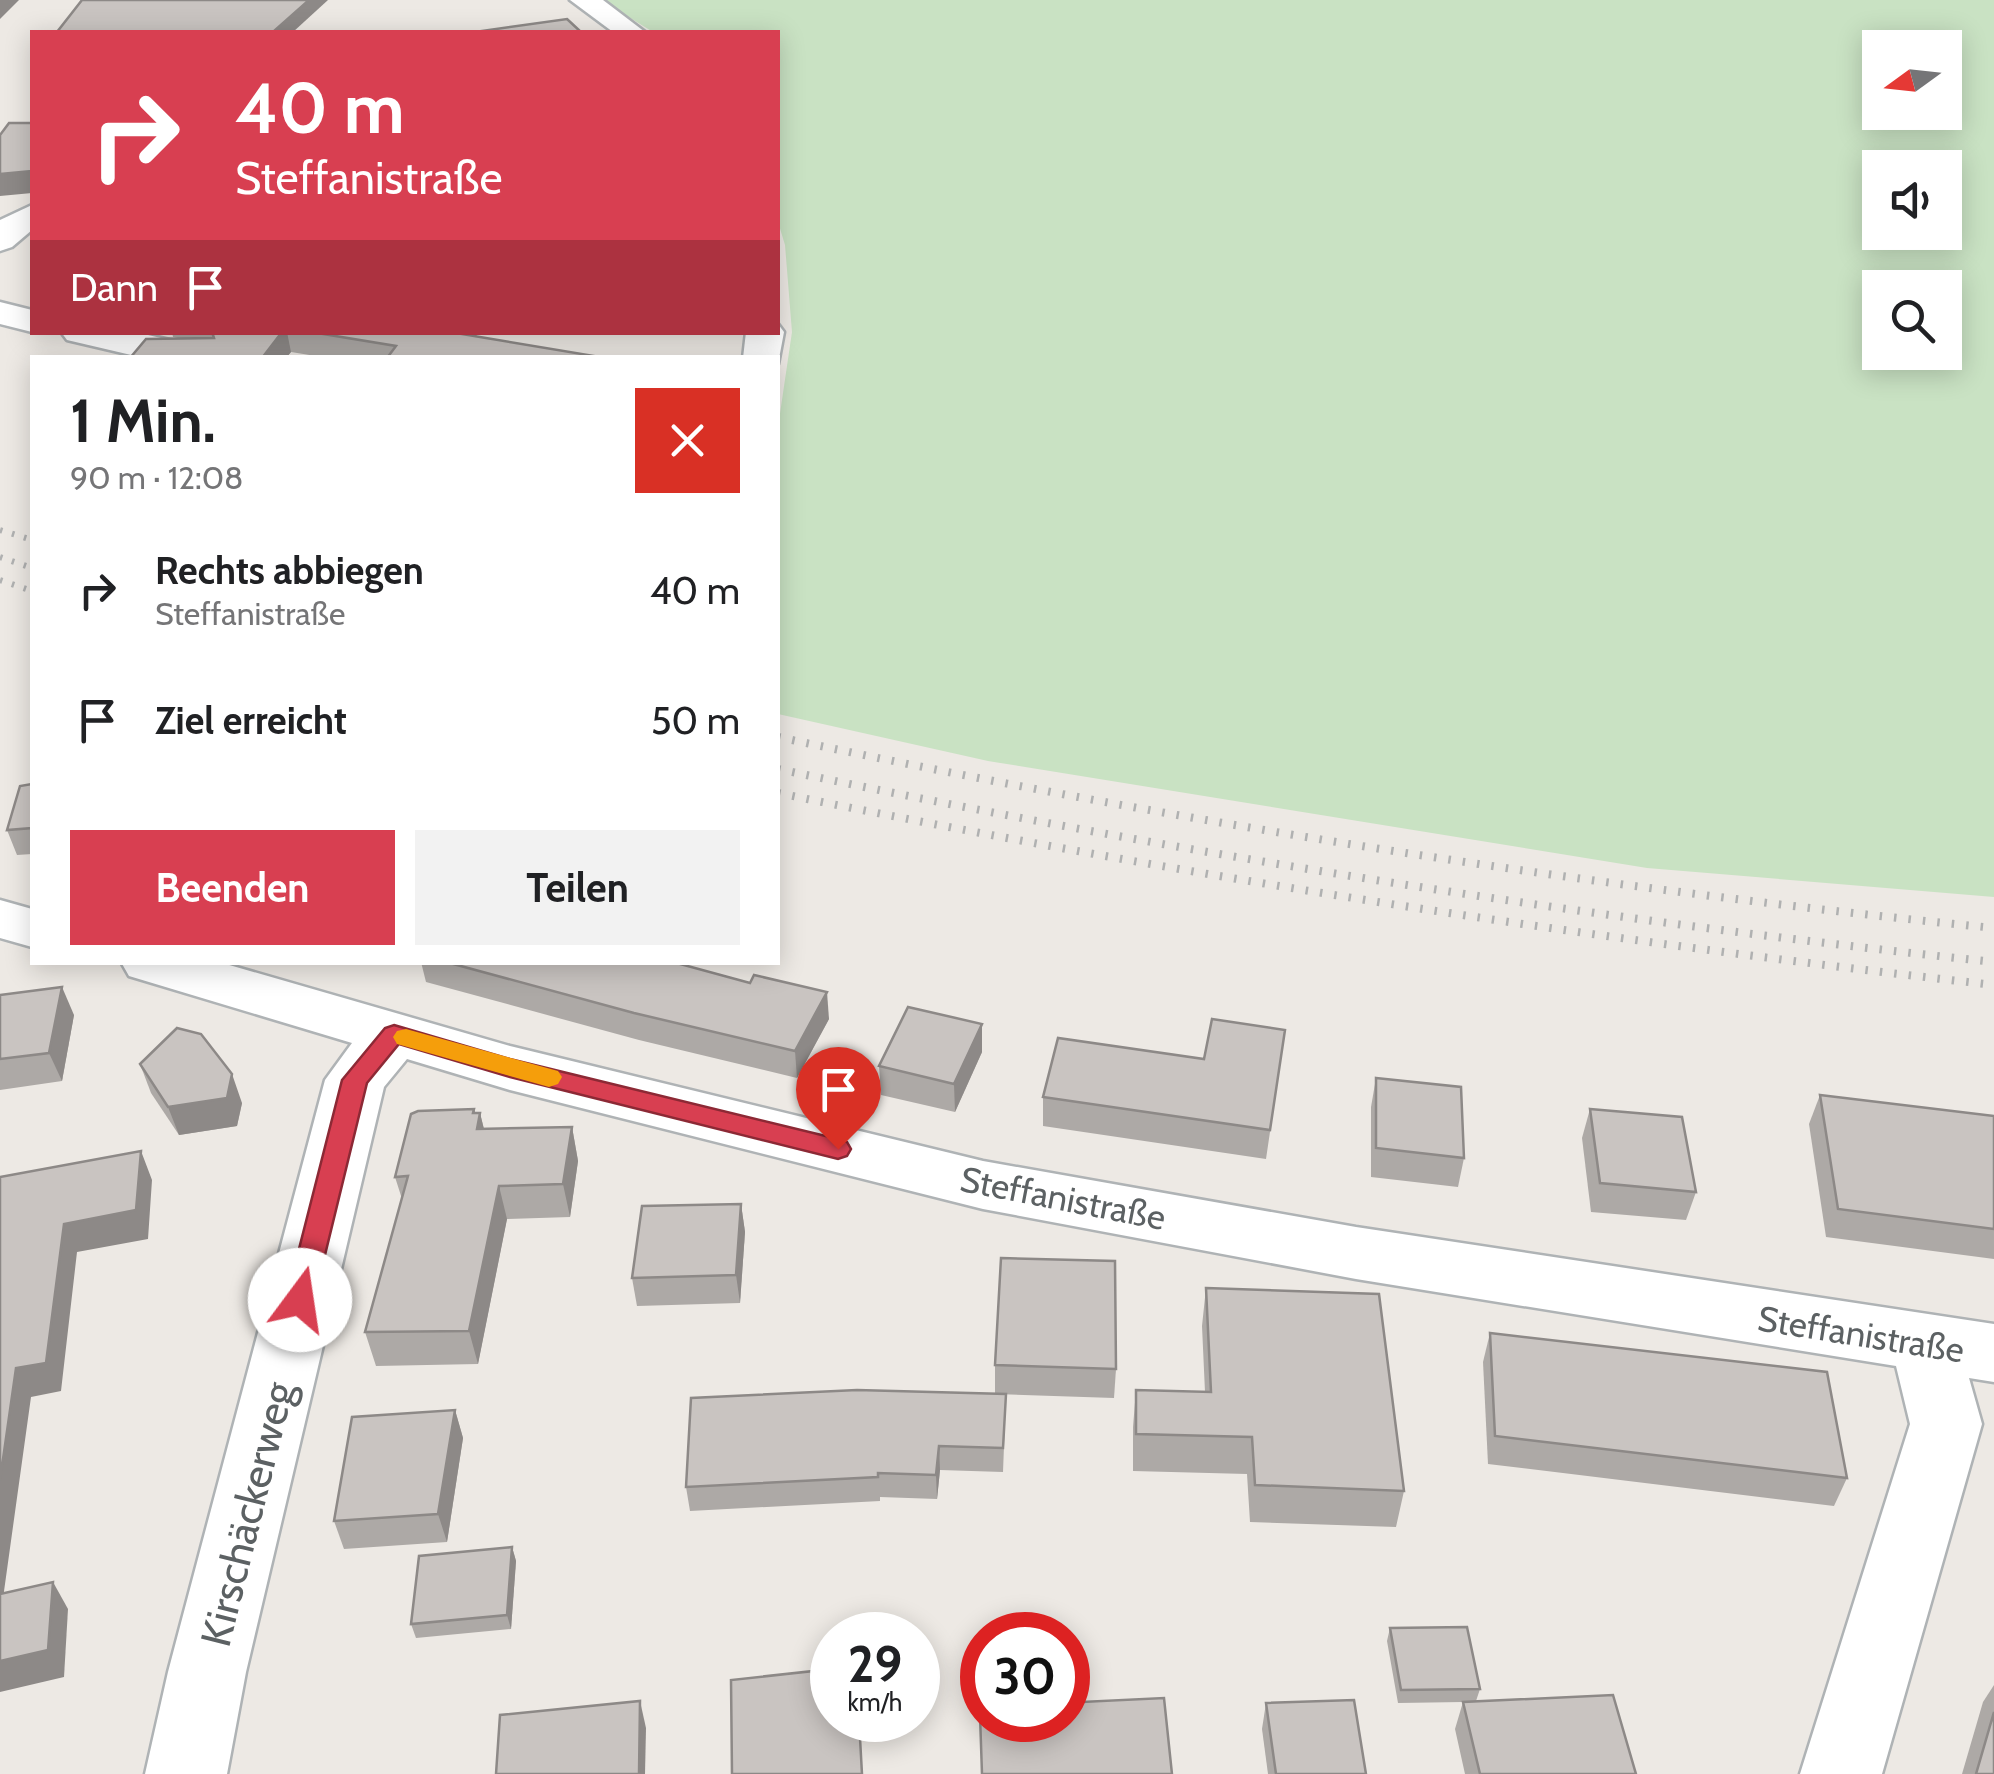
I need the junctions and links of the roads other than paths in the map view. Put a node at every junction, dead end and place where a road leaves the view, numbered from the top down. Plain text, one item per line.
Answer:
1 (584, 0) edge
2 (629, 30) edge
3 (30, 215) edge
4 (0, 240) edge
5 (0, 313) edge
6 (30, 320) edge
7 (94, 335) edge
8 (184, 355) edge
9 (0, 919) edge
10 (30, 927) edge
11 (160, 965) edge
12 (394, 1034) junction
13 (1960, 1349) edge
14 (186, 1774) edge
15 (1841, 1774) edge

1 - 2 street
3 - 4 street
5 - 6 street
7 - 8 street
9 - 10 street
11 - 12 street, Steffanistraße
12 - 13 street, Steffanistraße
12 - 14 street, Kirschäckerweg
13 - 15 street

